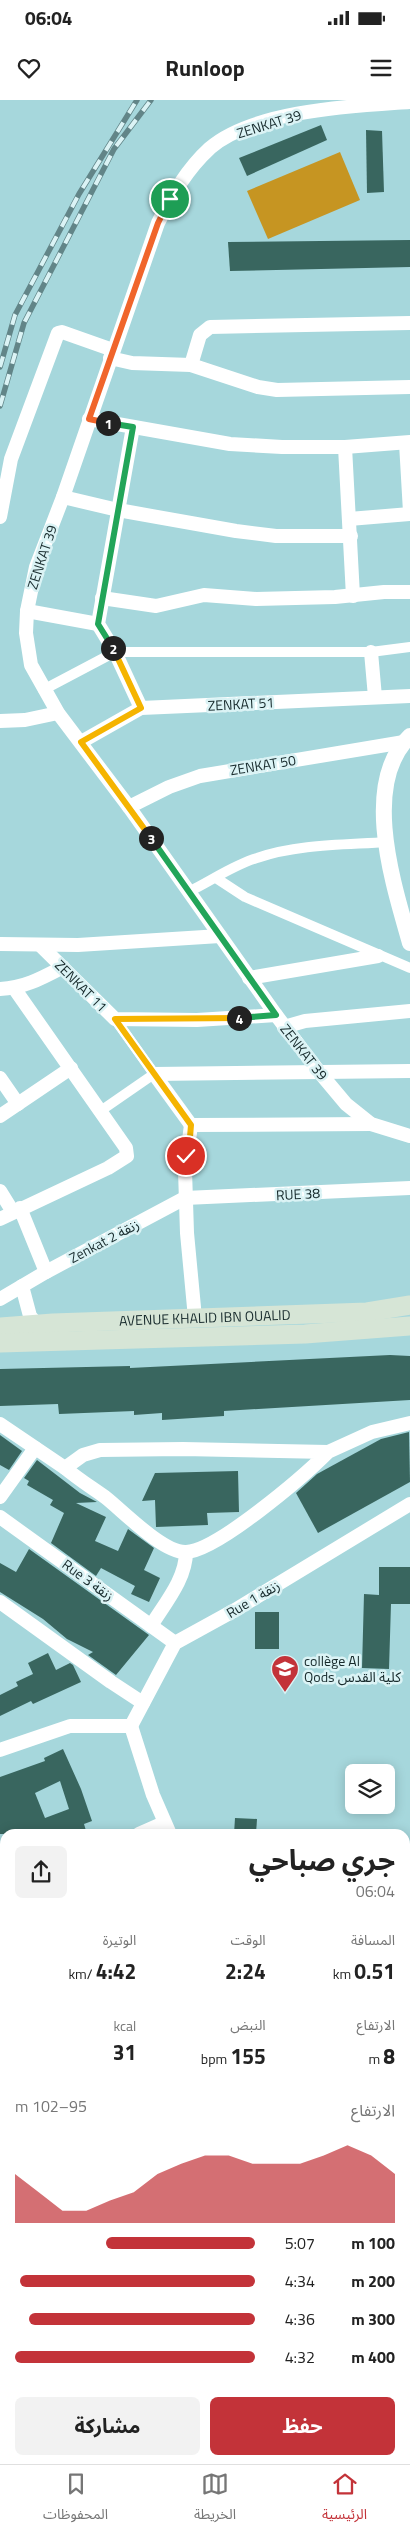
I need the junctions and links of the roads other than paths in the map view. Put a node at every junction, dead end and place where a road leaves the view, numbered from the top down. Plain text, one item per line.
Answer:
1 (375, 102) edge
2 (410, 102) edge
3 (410, 323) edge
4 (112, 354) junction
5 (191, 364) junction
6 (410, 387) edge
7 (89, 419) junction
8 (133, 427) junction
9 (408, 443) edge
10 (345, 447) junction
11 (63, 497) junction
12 (118, 510) junction
13 (410, 513) edge
14 (0, 517) edge
15 (349, 519) junction
16 (351, 536) junction
17 (410, 592) edge
18 (353, 596) junction
19 (102, 598) junction
20 (26, 612) junction
21 (98, 624) junction
22 (410, 648) edge
23 (115, 652) junction
24 (371, 652) junction
25 (43, 690) junction
26 (410, 696) edge
27 (375, 697) junction
28 (141, 708) junction
29 (58, 713) junction
30 (0, 721) edge
31 (407, 739) edge
32 (81, 742) junction
33 (129, 807) junction
34 (386, 842) junction
35 (216, 878) junction
36 (188, 892) junction
37 (220, 936) junction
38 (410, 943) edge
39 (0, 944) edge
40 (40, 945) junction
41 (378, 956) junction
42 (63, 967) junction
43 (410, 968) edge
44 (249, 978) junction
45 (14, 988) junction
46 (0, 989) edge
47 (410, 1011) edge
48 (276, 1015) junction
49 (115, 1019) junction
50 (284, 1027) junction
51 (71, 1068) junction
52 (410, 1071) edge
53 (320, 1073) junction
54 (154, 1074) junction
55 (0, 1078) edge
56 (18, 1104) junction
57 (100, 1112) junction
58 (0, 1116) edge
59 (371, 1124) junction
60 (191, 1125) junction
61 (410, 1136) edge
62 (410, 1188) edge
63 (0, 1191) edge
64 (186, 1198) junction
65 (16, 1210) junction
66 (0, 1219) edge
67 (46, 1272) junction
68 (22, 1286) junction
69 (0, 1299) edge
70 (410, 1305) edge
71 (195, 1318) junction
72 (37, 1324) junction
73 (410, 1326) edge
74 (0, 1327) edge
75 (0, 1343) edge
76 (410, 1423) edge
77 (0, 1424) edge
78 (35, 1448) junction
79 (328, 1452) junction
80 (65, 1468) junction
81 (0, 1497) edge
82 (410, 1504) edge
83 (0, 1517) edge
84 (186, 1552) junction
85 (0, 1602) edge
86 (151, 1626) junction
87 (175, 1643) junction
88 (143, 1703) junction
89 (131, 1726) junction
90 (0, 1750) edge
91 (167, 1828) edge

1 - 2 street, ZENKAT 39
1 - 4 street, ZENKAT 39
3 - 5 street
4 - 5 street
4 - 7 street, ZENKAT 39
4 - 14 street
5 - 6 street
7 - 8 street
7 - 11 street, ZENKAT 39
8 - 10 street
8 - 12 street
9 - 10 street
9 - 13 street
10 - 15 street
11 - 12 street
11 - 20 street, ZENKAT 39
12 - 16 street
12 - 19 street
13 - 15 street
15 - 16 street
16 - 18 street
17 - 18 street
18 - 19 street
19 - 21 street
20 - 21 street
20 - 25 street, ZENKAT 39
21 - 23 street
22 - 24 street
23 - 24 street
23 - 25 street
23 - 28 street
24 - 27 street
25 - 29 street, ZENKAT 39
26 - 27 street, ZENKAT 51
27 - 28 street, ZENKAT 51
28 - 32 street, ZENKAT 51
29 - 30 street
29 - 32 street, ZENKAT 39
31 - 33 street, ZENKAT 50
31 - 34 street
32 - 33 street, ZENKAT 39
33 - 36 street, ZENKAT 39
34 - 35 street
34 - 38 street
35 - 36 street
35 - 41 street
36 - 37 street, ZENKAT 39
37 - 40 street
37 - 44 street, ZENKAT 39
39 - 40 street
40 - 42 street, ZENKAT 11
41 - 43 street
41 - 44 street
42 - 45 street
42 - 49 street, ZENKAT 11
44 - 48 street, ZENKAT 39
45 - 46 street
45 - 51 street
47 - 50 street
48 - 49 street
48 - 50 street, ZENKAT 39
49 - 54 street, ZENKAT 11
50 - 53 street, ZENKAT 39
51 - 56 street
51 - 57 street
52 - 53 street
53 - 54 street
53 - 59 street, ZENKAT 39
54 - 57 street
54 - 60 street, ZENKAT 11
55 - 56 street
56 - 58 street
57 - 65 street
59 - 60 street, ZENKAT 39
59 - 61 street, ZENKAT 39
60 - 64 street
62 - 64 street, RUE 38
63 - 65 street
64 - 67 street, Zenkat 2 زنقة
64 - 71 street
65 - 66 street
65 - 67 street
67 - 68 street, Zenkat 2 زنقة
68 - 69 street, Zenkat 2 زنقة
68 - 72 street
70 - 71 main road, AVENUE KHALID IBN OUALID
71 - 72 main road, AVENUE KHALID IBN OUALID
72 - 74 main road, AVENUE KHALID IBN OUALID
73 - 75 main road, AVENUE KHALID IBN OUALID
76 - 79 street
77 - 78 street
78 - 80 street
78 - 81 street
79 - 80 street
79 - 84 street
80 - 84 street
82 - 87 street, Rue 1 زنقة
83 - 86 street, Rue 3 زنقة
84 - 86 street
85 - 88 street
86 - 87 street, Rue 3 زنقة
87 - 88 street
88 - 89 street
89 - 90 street
89 - 91 street

